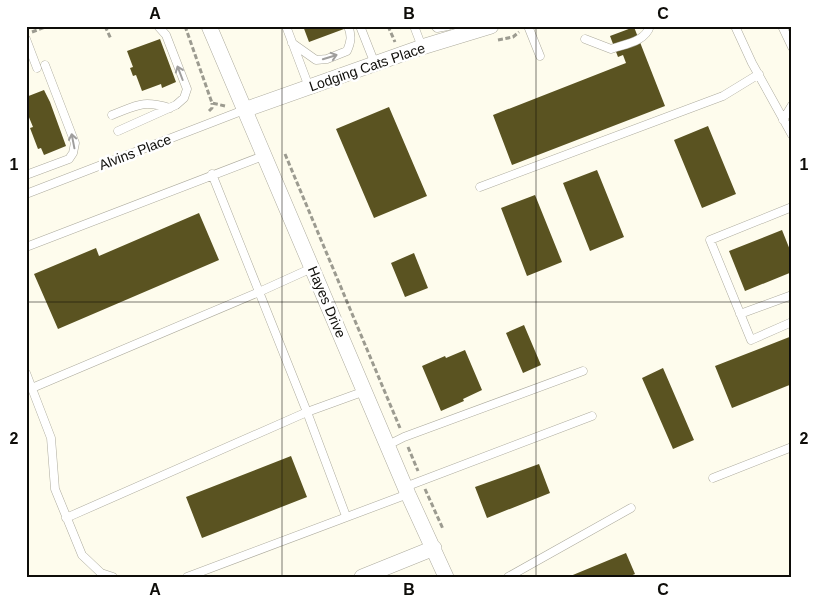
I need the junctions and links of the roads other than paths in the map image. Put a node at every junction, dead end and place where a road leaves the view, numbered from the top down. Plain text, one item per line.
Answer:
1 (158, 26) edge
2 (209, 26) edge
3 (286, 26) edge
4 (348, 26) edge
5 (360, 26) edge
6 (414, 26) edge
7 (434, 26) edge
8 (448, 26) edge
9 (491, 26) edge
10 (528, 26) edge
11 (650, 26) edge
12 (735, 26) edge
13 (782, 26) edge
14 (26, 39) edge
15 (585, 39) dead end
16 (292, 43) junction
17 (422, 47) junction
18 (792, 47) edge
19 (540, 56) dead end
20 (375, 64) junction
21 (759, 74) junction
22 (309, 87) junction
23 (792, 105) edge
24 (170, 108) junction
25 (244, 110) junction
26 (112, 115) dead end
27 (792, 116) edge
28 (783, 120) junction
29 (118, 131) dead end
30 (792, 135) edge
31 (263, 156) junction
32 (212, 174) junction
33 (26, 175) edge
34 (480, 187) dead end
35 (26, 194) edge
36 (792, 207) edge
37 (26, 247) edge
38 (312, 268) junction
39 (259, 292) junction
40 (792, 294) edge
41 (740, 314) junction
42 (792, 322) edge
43 (582, 371) dead end
44 (26, 373) edge
45 (32, 388) junction
46 (365, 391) junction
47 (307, 412) junction
48 (592, 416) dead end
49 (388, 445) junction
50 (792, 447) edge
51 (713, 478) dead end
52 (407, 490) junction
53 (631, 508) dead end
54 (346, 516) junction
55 (66, 518) junction
56 (434, 548) junction
57 (113, 577) edge
58 (187, 577) edge
59 (362, 577) edge
60 (446, 577) edge
61 (508, 577) edge

24 -> 1 lane
2 - 25 street, Hayes Drive
3 - 16 lane
16 -> 4 lane
5 - 20 lane
6 - 17 lane
7 - 8 lane
9 - 17 street, Lodging Cats Place
10 - 19 lane
11 - 15 lane
12 - 21 lane
13 - 18 lane
33 -> 14 lane
16 - 22 lane
17 - 20 street, Lodging Cats Place
20 - 22 street, Lodging Cats Place
21 - 28 lane
21 - 34 lane
22 - 25 street, Lodging Cats Place
23 - 28 lane
24 - 26 lane
24 - 29 lane
25 - 31 street, Hayes Drive
25 - 35 lane, Alvins Place
27 - 28 lane
28 - 30 lane
31 - 32 lane
31 - 38 street, Hayes Drive
32 - 37 lane
32 - 39 lane
36 - 41 lane
38 - 39 lane
38 - 46 street, Hayes Drive
39 - 45 lane
39 - 47 lane
40 - 41 lane
41 - 42 lane
43 - 49 lane
44 - 45 lane
45 - 55 lane
46 - 47 lane
46 - 49 street, Hayes Drive
47 - 54 lane
47 - 55 lane
48 - 52 lane
49 - 52 street, Hayes Drive
50 - 51 lane
52 - 54 lane
52 - 56 street, Hayes Drive
53 - 61 lane
54 - 58 lane
55 - 57 lane
56 - 59 street
56 - 60 street, Hayes Drive

